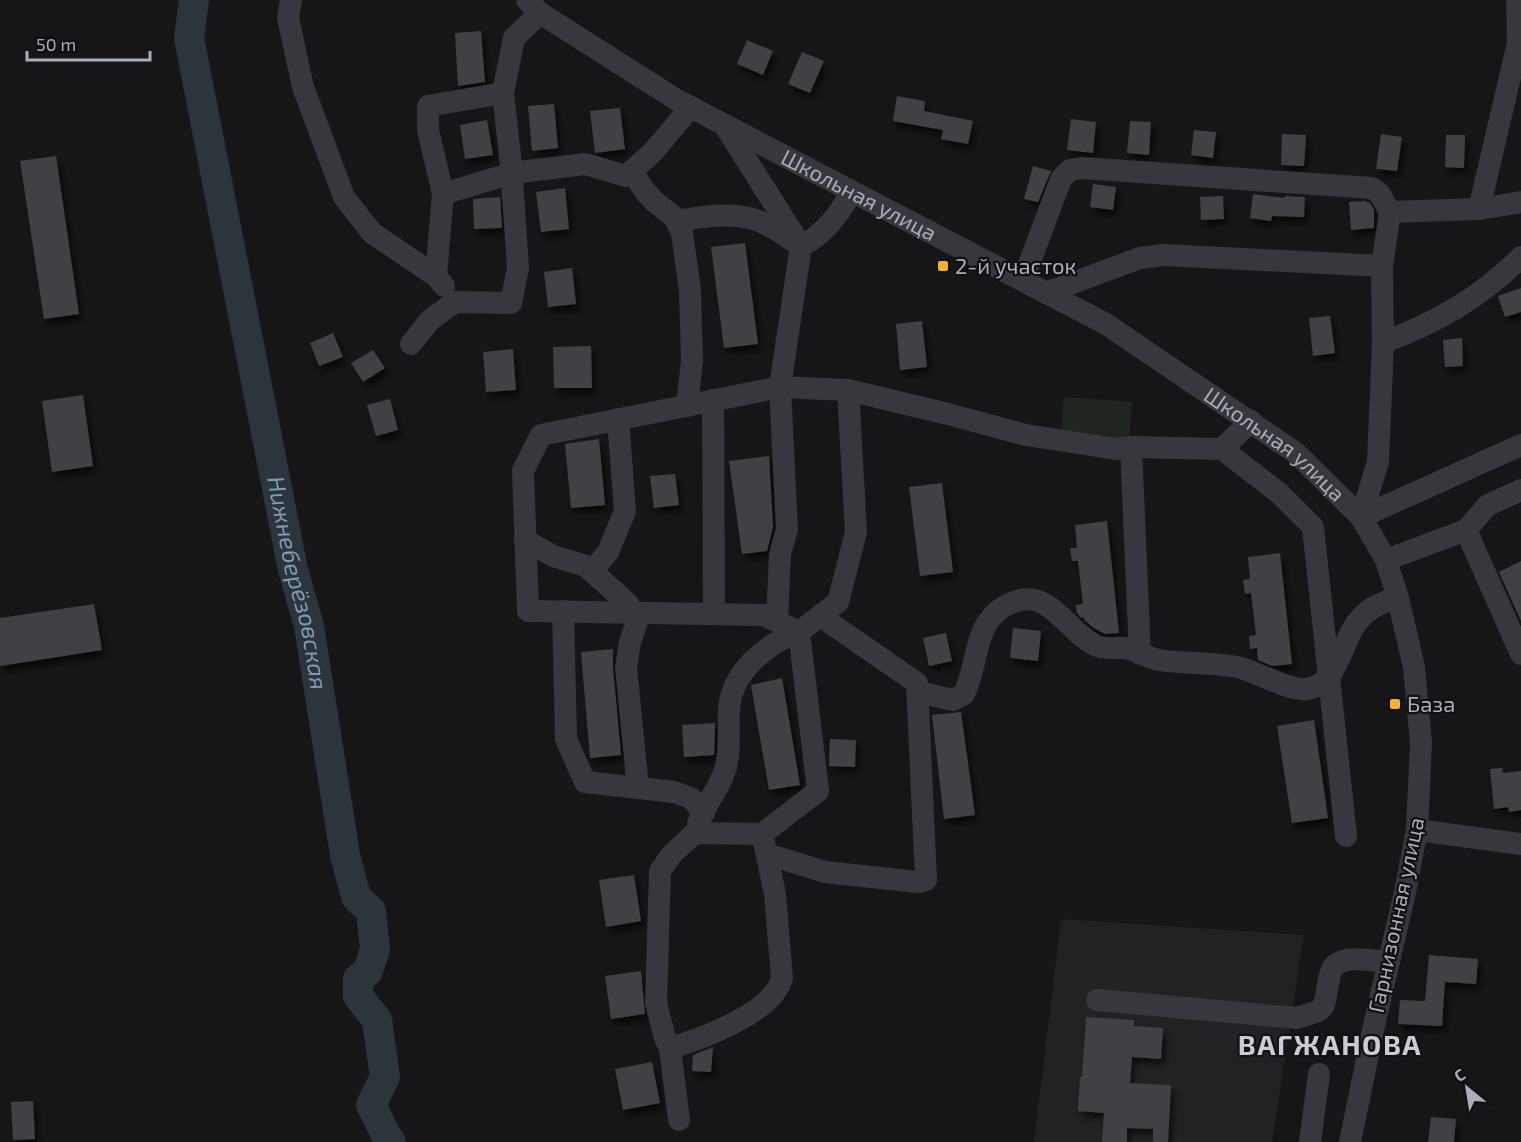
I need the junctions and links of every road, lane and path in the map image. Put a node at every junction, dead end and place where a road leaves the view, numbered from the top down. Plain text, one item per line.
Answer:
1 (291, 0) edge
2 (1516, 0) edge
3 (534, 7) edge
4 (503, 93) junction
5 (691, 107) junction
6 (725, 125) junction
7 (632, 171) junction
8 (512, 172) junction
9 (852, 192) junction
10 (443, 194) junction
11 (1521, 202) edge
12 (1479, 209) junction
13 (1390, 212) junction
14 (677, 221) junction
15 (801, 246) junction
16 (1521, 256) edge
17 (1382, 266) junction
18 (436, 276) junction
19 (1023, 280) junction
20 (1046, 293) junction
21 (455, 302) junction
22 (1383, 343) junction
23 (411, 344) dead end
24 (780, 387) junction
25 (848, 390) junction
26 (713, 400) junction
27 (687, 406) junction
28 (618, 420) junction
29 (1251, 421) junction
30 (1521, 445) edge
31 (1131, 447) junction
32 (1222, 449) junction
33 (1521, 490) edge
34 (1361, 517) junction
35 (1466, 530) junction
36 (525, 540) junction
37 (1386, 560) junction
38 (592, 571) junction
39 (1398, 598) junction
40 (563, 611) junction
41 (637, 613) junction
42 (714, 614) junction
43 (820, 616) junction
44 (777, 621) junction
45 (799, 632) junction
46 (1140, 654) junction
47 (1521, 654) edge
48 (1329, 676) junction
49 (918, 692) junction
50 (638, 788) junction
51 (699, 823) junction
52 (1417, 830) junction
53 (1346, 836) dead end
54 (764, 844) junction
55 (1516, 848) edge
56 (1389, 962) junction
57 (1097, 1000) dead end
58 (670, 1048) junction
59 (1319, 1074) dead end
60 (679, 1120) dead end
61 (1310, 1142) edge
62 (1350, 1142) edge

1 - 18 street
2 - 12 street
3 - 4 street
3 - 5 street, Школьная улица
4 - 8 street
4 - 10 street
5 - 6 street, Школьная улица
5 - 7 street
6 - 9 street, Школьная улица
6 - 15 street
7 - 8 street
7 - 14 street
8 - 10 street
8 - 21 street
9 - 15 street
9 - 19 street, Школьная улица
10 - 18 street
11 - 12 street
12 - 13 street
13 - 17 street
13 - 19 street
14 - 15 street
14 - 27 street
15 - 24 street
16 - 22 street
17 - 20 street
17 - 22 street
18 - 21 street
19 - 20 street, Школьная улица
20 - 29 street, Школьная улица
21 - 23 street
22 - 34 street
24 - 25 street
24 - 26 street
24 - 44 street
25 - 31 street
25 - 43 street
26 - 27 street
26 - 42 street
27 - 28 street
28 - 36 street
28 - 38 street
29 - 32 street
29 - 34 street, Школьная улица
30 - 34 street
31 - 32 street
31 - 46 street
32 - 48 street
33 - 35 street
34 - 37 street, Гарнизонная улица
35 - 37 street
35 - 47 street
36 - 38 street
36 - 40 street
37 - 39 street, Гарнизонная улица
38 - 41 street
39 - 48 street
39 - 52 street, Гарнизонная улица
40 - 41 street
40 - 50 street
41 - 42 street
41 - 50 street
42 - 44 street
43 - 45 street
43 - 49 street
44 - 45 street
45 - 51 street
45 - 54 street
46 - 48 street
46 - 49 street
48 - 53 street
49 - 54 street
50 - 51 street
51 - 54 street
51 - 58 street
52 - 55 street
52 - 56 street, Гарнизонная улица
54 - 58 street
56 - 57 street
56 - 62 street, Гарнизонная улица
58 - 60 street
59 - 61 street

